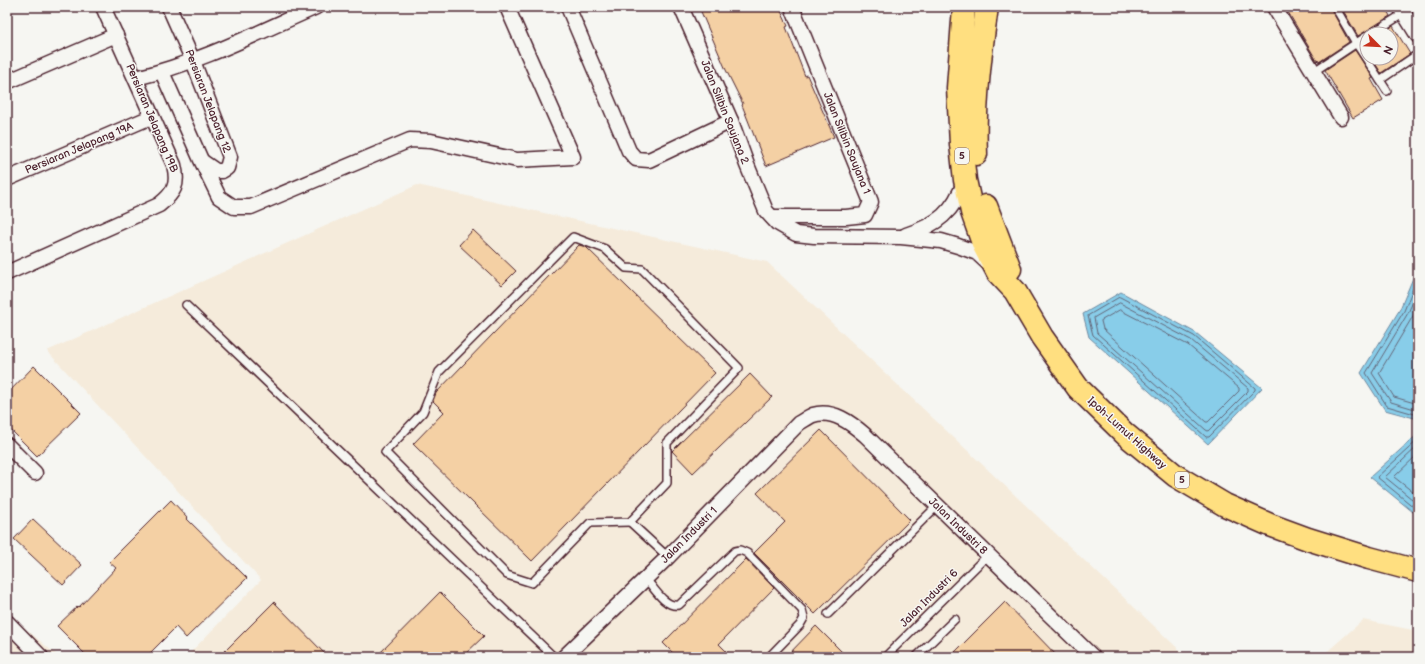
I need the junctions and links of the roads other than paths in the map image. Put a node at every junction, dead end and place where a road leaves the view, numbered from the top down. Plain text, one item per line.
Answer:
1 (103, 7) edge
2 (169, 7) edge
3 (316, 7) edge
4 (508, 7) edge
5 (568, 7) edge
6 (681, 7) edge
7 (792, 7) edge
8 (964, 7) edge
9 (987, 7) edge
10 (1274, 7) edge
11 (1335, 7) edge
12 (1406, 9) edge
13 (1382, 26) edge
14 (116, 35) junction
15 (1418, 36) edge
16 (1359, 41) edge
17 (1356, 43) junction
18 (1418, 54) edge
19 (193, 61) junction
20 (162, 72) junction
21 (1313, 72) junction
22 (136, 78) junction
23 (1380, 80) junction
24 (7, 82) edge
25 (1387, 91) dead end
26 (151, 116) junction
27 (1341, 117) dead end
28 (731, 121) junction
29 (202, 160) junction
30 (7, 179) edge
31 (965, 180) junction
32 (772, 216) junction
33 (901, 237) junction
34 (7, 273) edge
35 (998, 273) junction
36 (1015, 291) junction
37 (186, 305) dead end
38 (814, 415) joint
39 (7, 445) edge
40 (35, 473) dead end
41 (937, 506) junction
42 (630, 522) junction
43 (988, 555) junction
44 (668, 557) junction
45 (1418, 571) edge
46 (646, 579) junction
47 (828, 614) dead end
48 (955, 619) dead end
49 (7, 622) edge
50 (41, 657) edge
51 (554, 657) edge
52 (564, 657) edge
53 (769, 657) edge
54 (885, 657) edge
55 (916, 657) edge
56 (1093, 657) edge

1 - 14 street, Persiaran Jelapang 19B
2 - 19 street, Persiaran Jelapang 12
3 - 19 street
4 - 29 street
5 - 28 street
6 - 28 street, Jalan Silibin Saujana 2
7 - 32 street, Jalan Silibin Saujana 1
8 - 31 highway, Ipoh-Lumut Highway / 5
9 - 36 highway, Ipoh-Lumut Highway / 5
10 - 21 street
11 - 17 lane
12 - 13 lane
12 - 15 street
14 - 22 street, Persiaran Jelapang 19B
14 - 24 street
16 - 17 lane
17 - 21 lane
17 - 23 lane
18 - 23 lane
19 - 20 street
19 - 29 street, Persiaran Jelapang 12
20 - 22 street
20 - 29 street
21 - 27 street
22 - 26 street, Persiaran Jelapang 19B
23 - 25 lane
26 - 30 street, Persiaran Jelapang 19A
26 - 34 street, Persiaran Jelapang 19B
28 - 32 street, Jalan Silibin Saujana 2
31 - 33 street
31 - 35 highway, Ipoh-Lumut Highway / 5
32 - 33 street, Jalan Silibin Saujana 2
33 - 35 street, Jalan Silibin Saujana 2
35 - 36 highway, Ipoh-Lumut Highway / 5
36 - 45 highway, Ipoh-Lumut Highway / 5
37 - 51 lane
38 - 41 street, Jalan Industri 8
38 - 44 street, Jalan Industri 1
39 - 40 street
41 - 43 street, Jalan Industri 8
41 - 47 lane
42 - 42 lane
42 - 44 lane
43 - 54 lane, Jalan Industri 6
43 - 56 street, Jalan Industri 8
44 - 46 street, Jalan Industri 1
46 - 52 street, Jalan Industri 1
46 - 53 lane
48 - 55 lane
49 - 50 street

